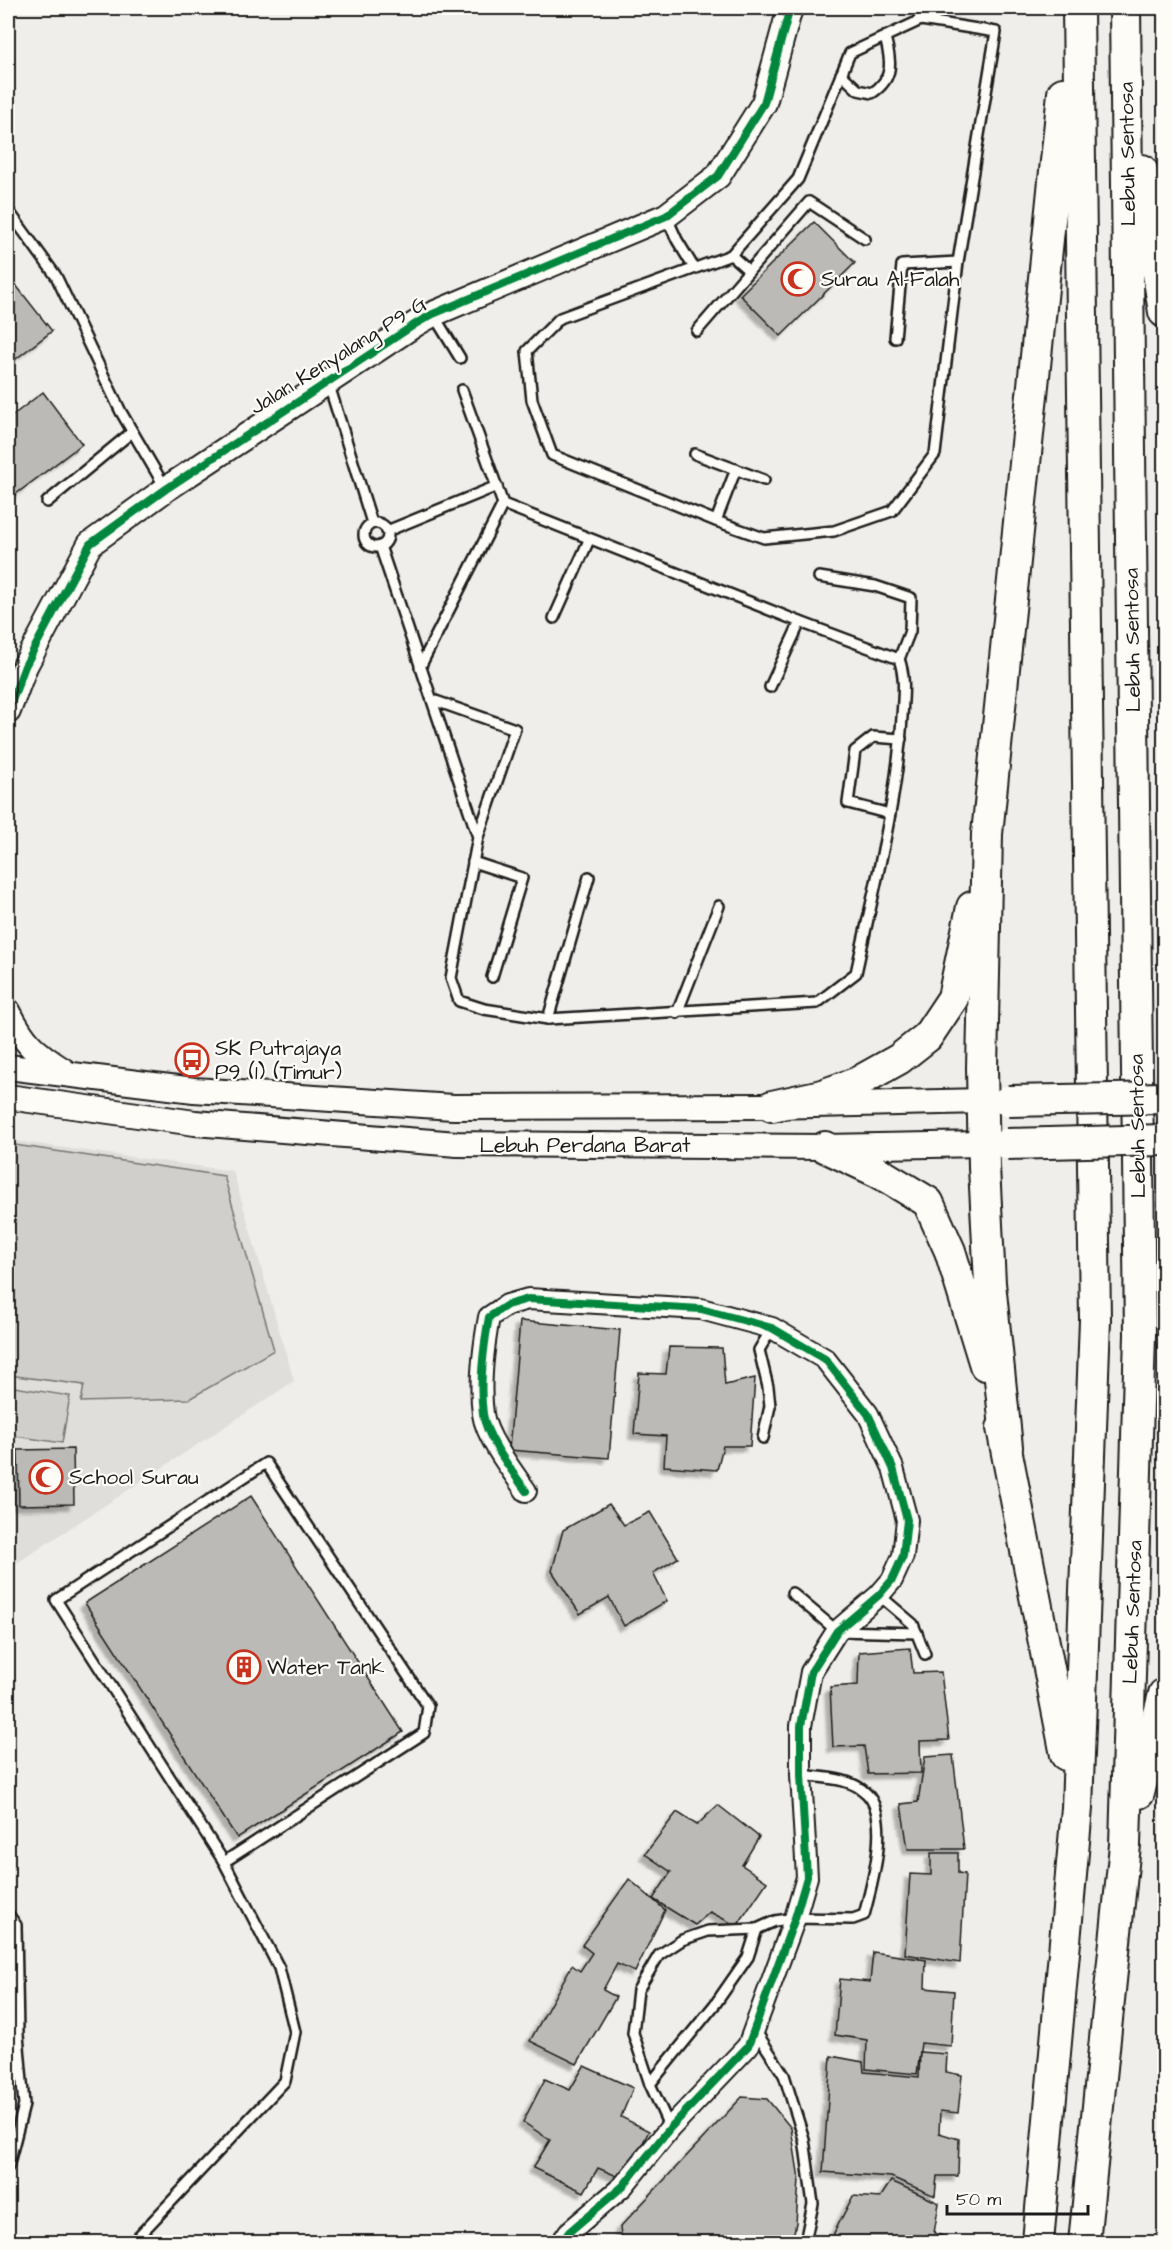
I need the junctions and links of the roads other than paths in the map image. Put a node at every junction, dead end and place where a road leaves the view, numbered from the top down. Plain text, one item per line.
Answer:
1 (789, 8) edge
2 (917, 8) edge
3 (1072, 8) edge
4 (1078, 8) edge
5 (1125, 8) edge
6 (921, 20) junction
7 (885, 37) junction
8 (1126, 66) junction
9 (842, 74) junction
10 (8, 210) edge
11 (666, 216) junction
12 (865, 238) dead end
13 (731, 255) junction
14 (958, 262) junction
15 (693, 268) junction
16 (749, 271) junction
17 (1164, 312) edge
18 (433, 314) junction
19 (697, 331) dead end
20 (895, 338) dead end
21 (460, 358) dead end
22 (327, 382) junction
23 (462, 390) dead end
24 (132, 432) junction
25 (694, 454) dead end
26 (736, 469) junction
27 (764, 480) dead end
28 (497, 486) junction
29 (165, 489) junction
30 (47, 502) dead end
31 (503, 504) junction
32 (716, 521) junction
33 (372, 523) junction
34 (387, 531) junction
35 (589, 540) junction
36 (380, 546) junction
37 (819, 577) dead end
38 (554, 618) dead end
39 (800, 622) junction
40 (899, 659) junction
41 (16, 665) edge
42 (420, 667) junction
43 (770, 687) dead end
44 (433, 700) junction
45 (8, 711) edge
46 (901, 739) junction
47 (890, 814) junction
48 (987, 834) junction
49 (478, 837) junction
50 (473, 862) junction
51 (589, 877) dead end
52 (719, 906) dead end
53 (492, 977) dead end
54 (8, 1011) edge
55 (677, 1012) junction
56 (549, 1019) junction
57 (8, 1067) edge
58 (69, 1074) junction
59 (8, 1097) edge
60 (1164, 1098) edge
61 (995, 1101) junction
62 (772, 1106) junction
63 (1164, 1140) edge
64 (995, 1144) junction
65 (825, 1147) junction
66 (772, 1328) junction
67 (763, 1438) dead end
68 (1007, 1447) junction
69 (526, 1491) dead end
70 (792, 1593) dead end
71 (879, 1595) junction
72 (837, 1631) junction
73 (917, 1633) junction
74 (925, 1654) dead end
75 (1164, 1694) edge
76 (801, 1775) junction
77 (1077, 1808) junction
78 (1125, 1845) junction
79 (224, 1862) junction
80 (8, 1914) edge
81 (795, 1918) junction
82 (757, 1929) junction
83 (8, 2017) edge
84 (755, 2030) junction
85 (18, 2036) junction
86 (650, 2084) junction
87 (670, 2128) junction
88 (8, 2167) edge
89 (566, 2237) edge
90 (134, 2242) edge
91 (585, 2242) edge
92 (805, 2242) edge
93 (1038, 2242) edge
94 (1084, 2242) edge

1 - 11 street, Jalan Kenyalang P9 G
2 - 6 lane
3 - 48 main road
4 - 77 main road
5 - 8 main road, Lebuh Sentosa
6 - 7 lane
6 - 14 lane
7 - 9 lane
7 - 9 lane
8 - 17 main road
8 - 78 main road, Lebuh Sentosa
9 - 13 lane
10 - 24 lane
11 - 15 lane
11 - 18 street, Jalan Kenyalang P9 G
12 - 16 lane
13 - 15 lane
13 - 16 lane
14 - 20 lane
14 - 32 lane
15 - 32 lane
16 - 19 lane
18 - 21 lane
18 - 22 street, Jalan Kenyalang P9 G
22 - 29 street, Jalan Kenyalang P9 G
22 - 33 lane
23 - 28 lane
24 - 29 lane
24 - 30 lane
25 - 26 lane
26 - 27 lane
26 - 32 lane
28 - 31 lane
28 - 34 lane
29 - 41 street, Jalan Kenyalang P9 G
31 - 35 lane
31 - 42 lane
33 - 34 lane
33 - 36 lane
34 - 36 lane
35 - 38 lane
35 - 39 lane
36 - 42 lane
37 - 40 lane
39 - 40 lane
39 - 43 lane
40 - 46 lane
41 - 45 street, Jalan Kenyalang P9 G
42 - 44 lane
44 - 49 lane
44 - 49 lane
46 - 47 lane
46 - 47 lane
47 - 55 lane
48 - 61 main road
48 - 62 main road
49 - 50 lane
50 - 53 lane
50 - 56 lane
51 - 56 lane
52 - 55 lane
54 - 58 street
55 - 56 lane
57 - 58 street, Lebuh Perdana Barat
58 - 62 street, Lebuh Perdana Barat
59 - 65 street, Lebuh Perdana Barat
60 - 61 main road, Lebuh Perdana Barat, bridge
61 - 62 street, Lebuh Perdana Barat
61 - 64 main road
63 - 64 main road, Lebuh Perdana Barat, bridge
64 - 65 street, Lebuh Perdana Barat
64 - 68 main road
65 - 68 main road
66 - 67 lane
66 - 69 street
66 - 71 street
68 - 77 main road
70 - 72 lane
71 - 72 street
71 - 73 lane
72 - 73 lane
72 - 76 street
73 - 74 lane
75 - 78 main road
76 - 81 street
76 - 81 lane
77 - 93 main road
78 - 94 main road, Lebuh Sentosa
79 - 79 lane
79 - 90 lane
80 - 85 lane
81 - 82 lane
81 - 84 street
82 - 86 lane
82 - 86 lane
83 - 85 lane
84 - 87 street
84 - 92 lane
85 - 88 lane
86 - 87 lane
87 - 89 street
89 - 91 lane

